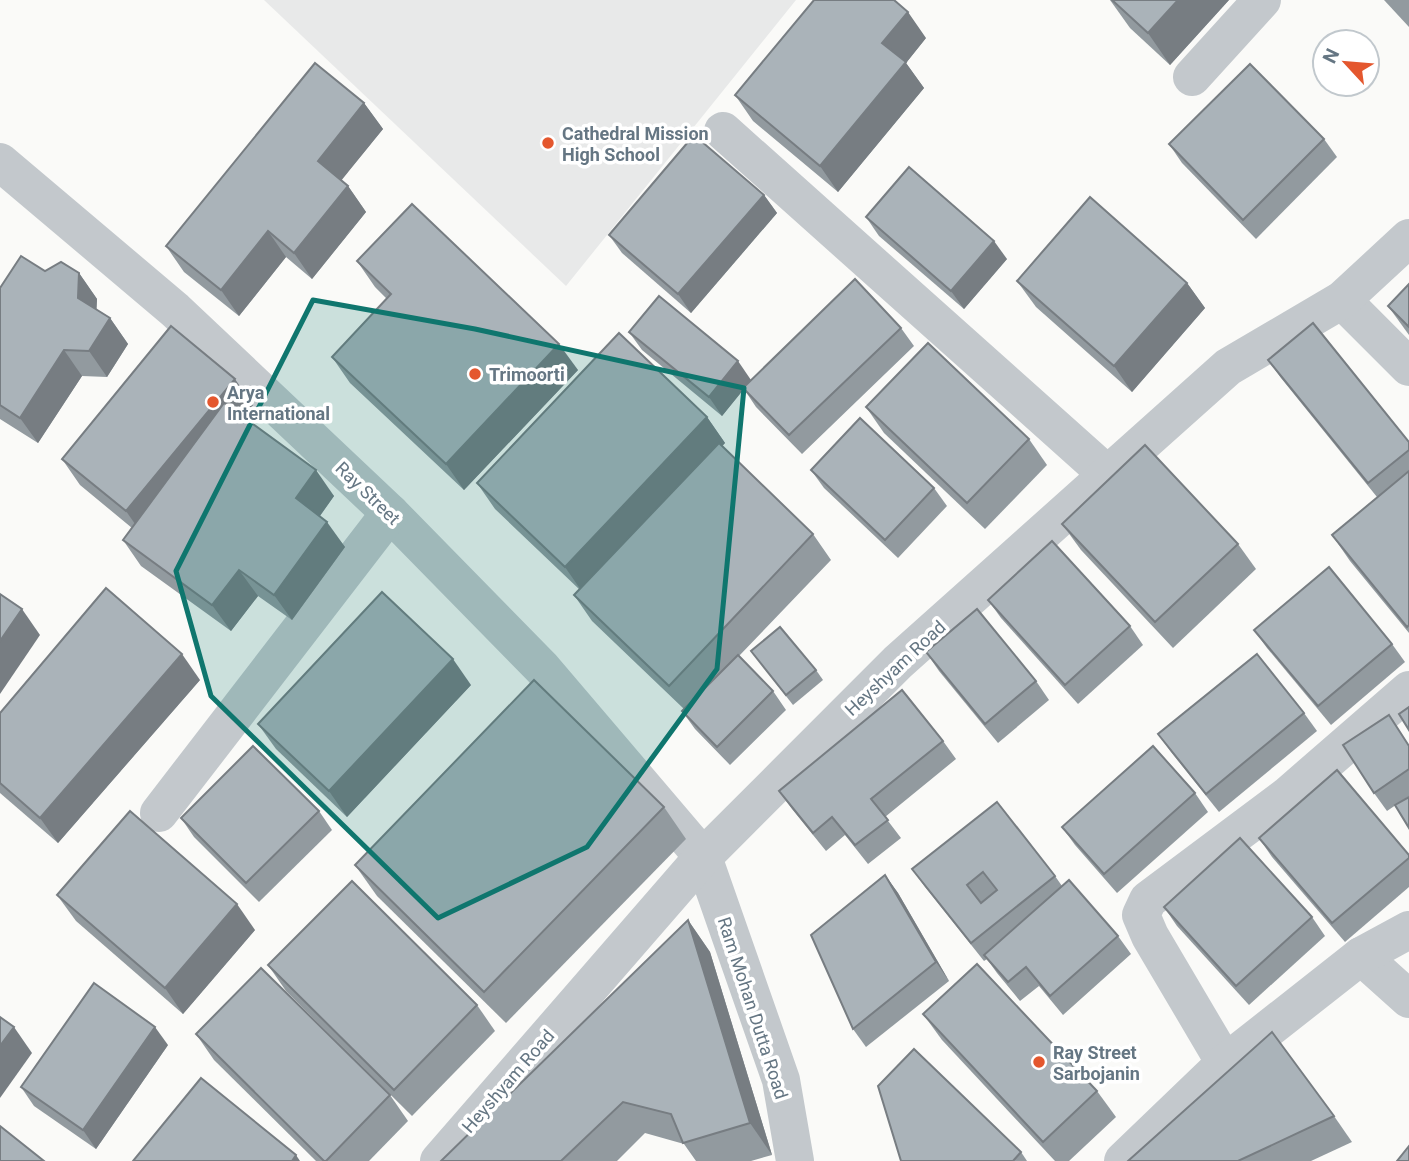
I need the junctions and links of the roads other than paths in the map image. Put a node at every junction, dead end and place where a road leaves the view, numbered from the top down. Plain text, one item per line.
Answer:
1 (1262, 0) edge
2 (1192, 77) dead end
3 (723, 131) dead end
4 (0, 162) edge
5 (1409, 238) edge
6 (1342, 300) junction
7 (1409, 367) edge
8 (1108, 475) junction
9 (390, 513) junction
10 (1409, 691) edge
11 (159, 813) dead end
12 (703, 857) junction
13 (1409, 930) edge
14 (1361, 956) junction
15 (1409, 999) edge
16 (1225, 1063) junction
17 (439, 1161) edge
18 (795, 1161) edge
19 (1123, 1161) edge

1 - 2 street
3 - 8 street
4 - 9 street, Ray Street
5 - 6 street, Heyshyam Road
6 - 7 street
6 - 8 street, Heyshyam Road
8 - 12 street, Heyshyam Road
9 - 11 street
9 - 12 street, Ray Street
10 - 16 street
12 - 17 street, Heyshyam Road
12 - 18 street, Ram Mohan Dutta Road
13 - 14 street
14 - 15 street
14 - 16 street
16 - 19 street

